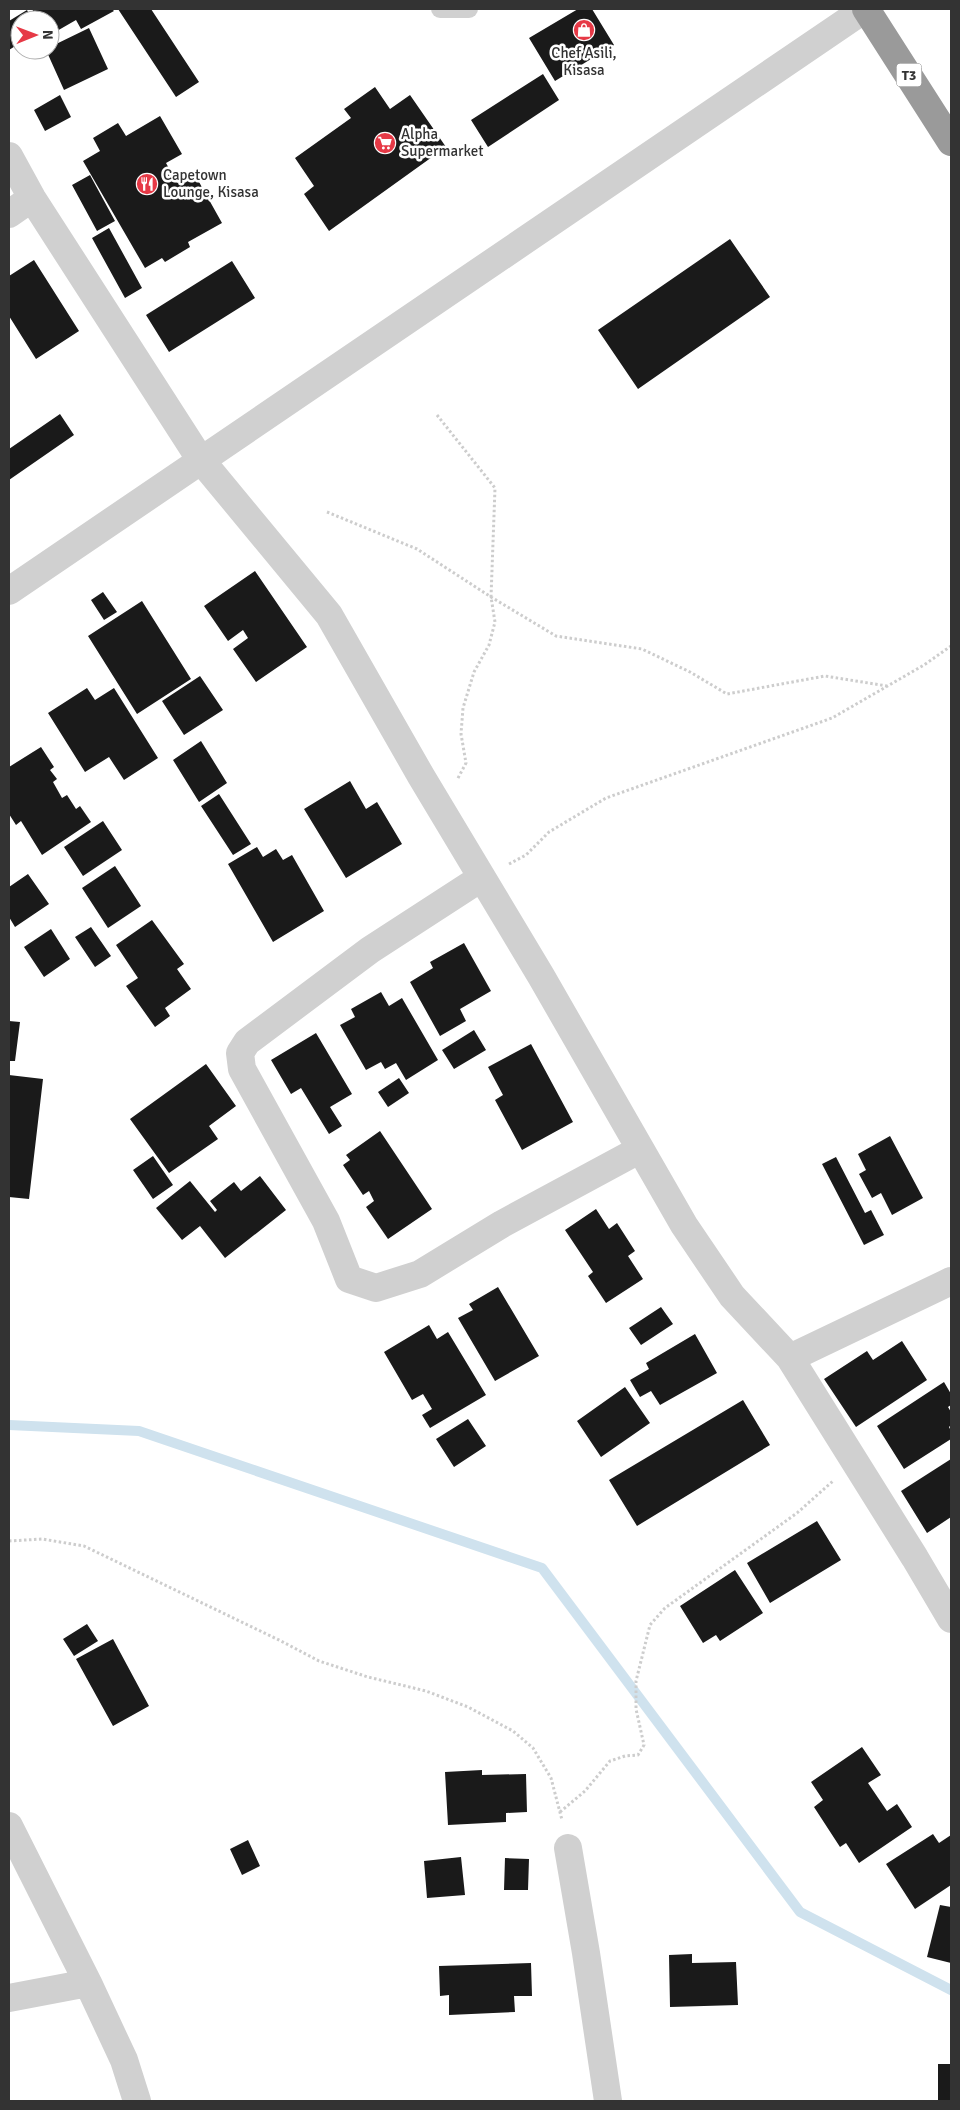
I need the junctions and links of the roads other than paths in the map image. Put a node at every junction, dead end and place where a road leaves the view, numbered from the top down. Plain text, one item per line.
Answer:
1 (440, 9) edge
2 (469, 9) edge
3 (866, 9) edge
4 (951, 142) edge
5 (9, 156) edge
6 (32, 198) junction
7 (9, 214) edge
8 (200, 459) junction
9 (9, 591) edge
10 (481, 878) junction
11 (639, 1150) junction
12 (951, 1280) edge
13 (790, 1358) junction
14 (951, 1619) edge
15 (9, 1826) edge
16 (568, 1848) road end
17 (88, 1983) junction
18 (9, 1998) edge
19 (137, 2101) edge
20 (608, 2101) edge

1 - 2 lane
3 - 4 highway, T3
3 - 8 street
5 - 6 street
6 - 7 street
6 - 8 street
8 - 9 street
8 - 10 street
10 - 11 street
10 - 11 street
11 - 13 street
12 - 13 street
13 - 14 street
15 - 17 street
16 - 20 street
17 - 18 street
17 - 19 street

